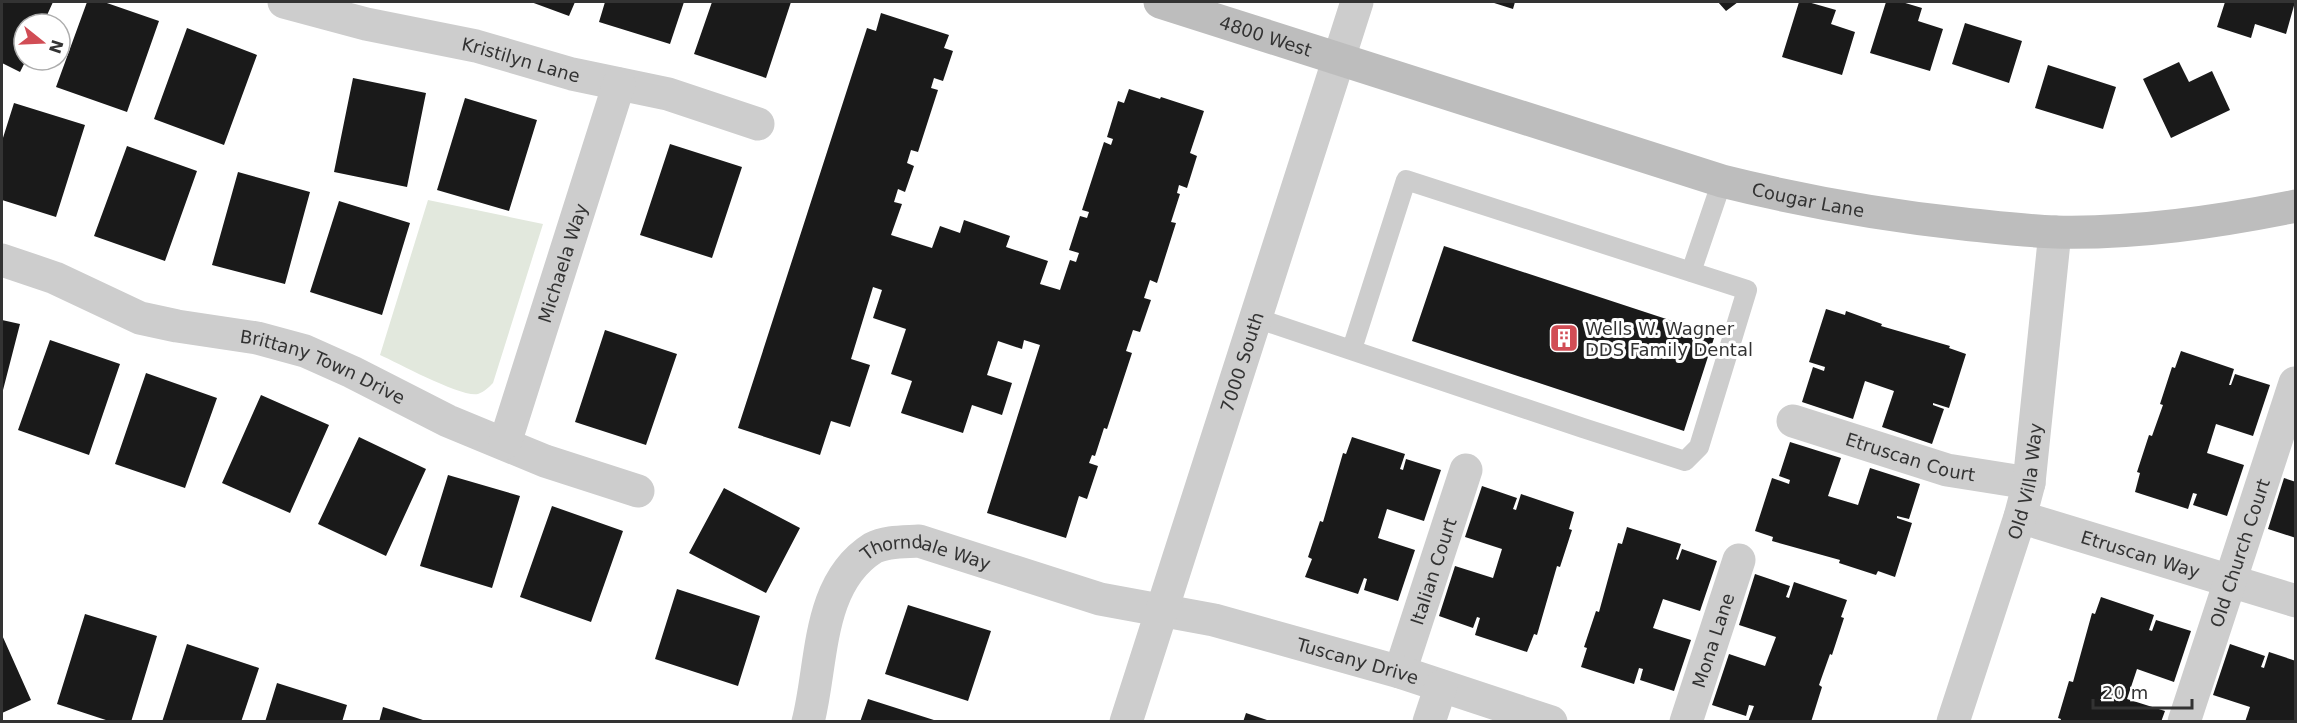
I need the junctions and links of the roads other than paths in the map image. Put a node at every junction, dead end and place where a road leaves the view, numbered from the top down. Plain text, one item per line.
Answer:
1 (284, 2) edge
2 (1160, 2) edge
3 (1358, 2) edge
4 (1339, 59) junction
5 (619, 84) junction
6 (758, 124) dead end
7 (1722, 181) junction
8 (2295, 206) edge
9 (2055, 232) junction
10 (2, 260) edge
11 (1691, 272) junction
12 (1256, 318) junction
13 (1352, 349) junction
14 (2295, 383) edge
15 (1793, 421) dead end
16 (505, 443) junction
17 (1466, 470) dead end
18 (2029, 483) junction
19 (638, 491) dead end
20 (2020, 517) junction
21 (1739, 560) dead end
22 (2231, 580) junction
23 (2295, 601) edge
24 (1162, 611) junction
25 (1400, 672) junction
26 (1441, 686) junction
27 (808, 722) edge
28 (1126, 722) edge
29 (1429, 722) edge
30 (1551, 722) edge
31 (1686, 722) edge
32 (1953, 722) edge
33 (2184, 722) edge

1 - 5 street, Kristilyn Lane
2 - 4 main road, 4800 West
3 - 4 street, 7000 South
4 - 7 main road, Cougar Lane
4 - 12 street, 7000 South
5 - 6 street, Kristilyn Lane
5 - 16 street, Michaela Way
7 - 9 main road, Cougar Lane
7 - 11 lane
8 - 9 main road, Cougar Lane
9 - 18 street, Old Villa Way
10 - 16 street, Brittany Town Drive
11 - 13 lane
11 - 13 lane
12 - 13 lane
12 - 24 street, 7000 South
14 - 22 street, Old Church Court
15 - 18 street, Etruscan Court
16 - 19 street, Brittany Town Drive
17 - 25 street, Italian Court
18 - 20 street, Old Villa Way
20 - 22 street, Etruscan Way
20 - 32 street, Old Villa Way
21 - 31 street, Mona Lane
22 - 23 street, Etruscan Way
22 - 33 street, Old Church Court
24 - 25 street, Tuscany Drive
24 - 27 street, Thorndale Way
24 - 28 street, 7000 South
25 - 26 street, Tuscany Drive
26 - 29 street
26 - 30 street, Tuscany Drive

